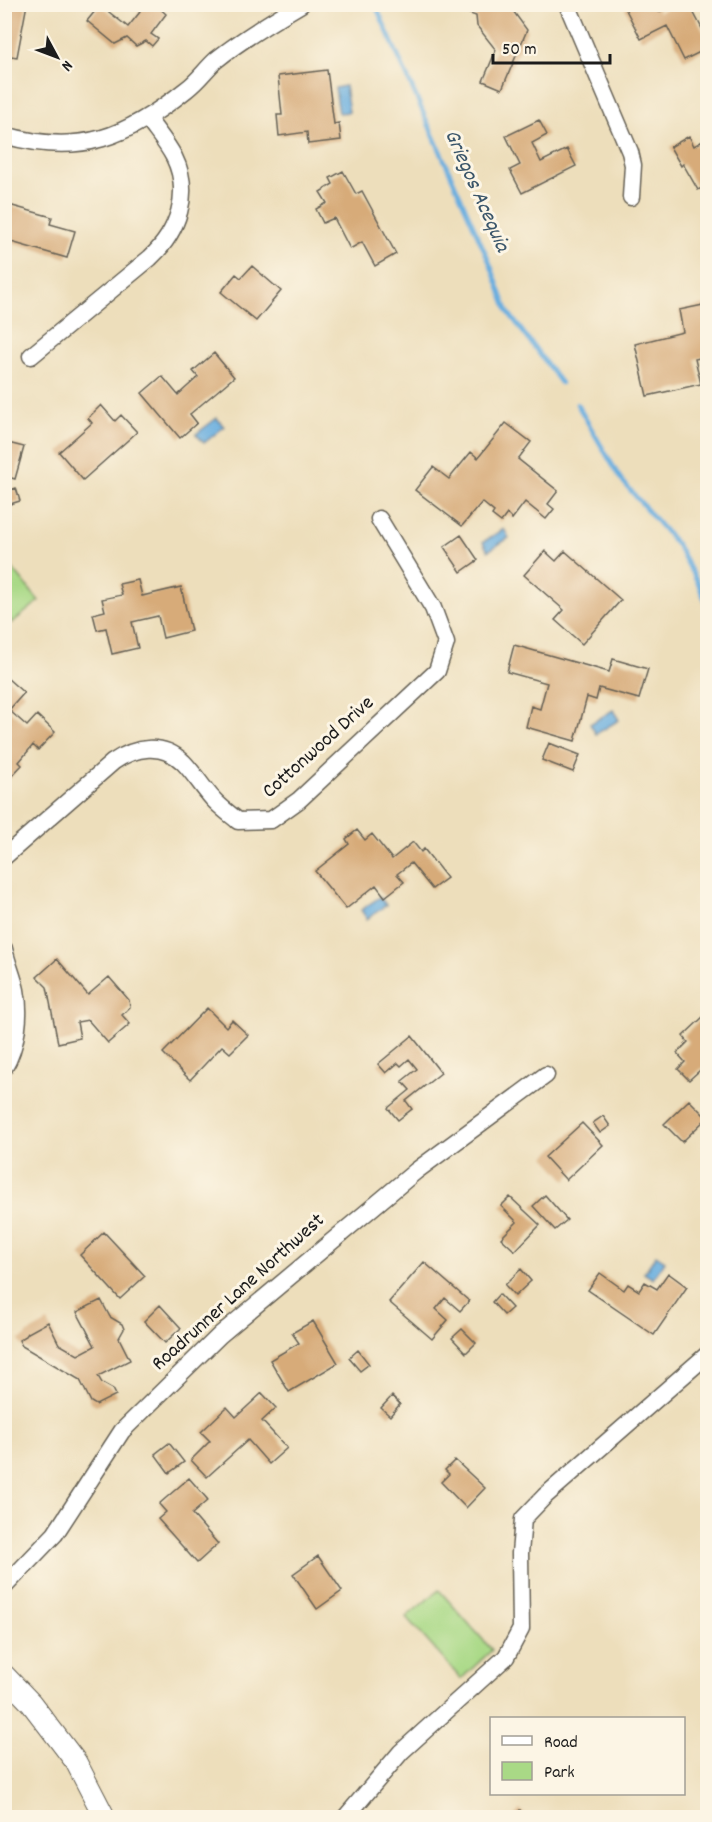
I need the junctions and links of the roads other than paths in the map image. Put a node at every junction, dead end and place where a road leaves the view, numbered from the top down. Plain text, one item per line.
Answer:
1 (301, 4) edge
2 (567, 4) edge
3 (147, 118) junction
4 (4, 135) edge
5 (631, 197) dead end
6 (31, 356) dead end
7 (379, 519) dead end
8 (4, 857) edge
9 (4, 949) edge
10 (4, 1068) edge
11 (546, 1075) dead end
12 (708, 1354) edge
13 (4, 1587) edge
14 (4, 1675) edge
15 (105, 1818) edge
16 (345, 1818) edge

1 - 3 street
2 - 5 street
3 - 4 street
3 - 6 street
7 - 8 street, Cottonwood Drive
9 - 10 street
11 - 13 street, Roadrunner Lane Northwest
12 - 16 street
14 - 15 street

